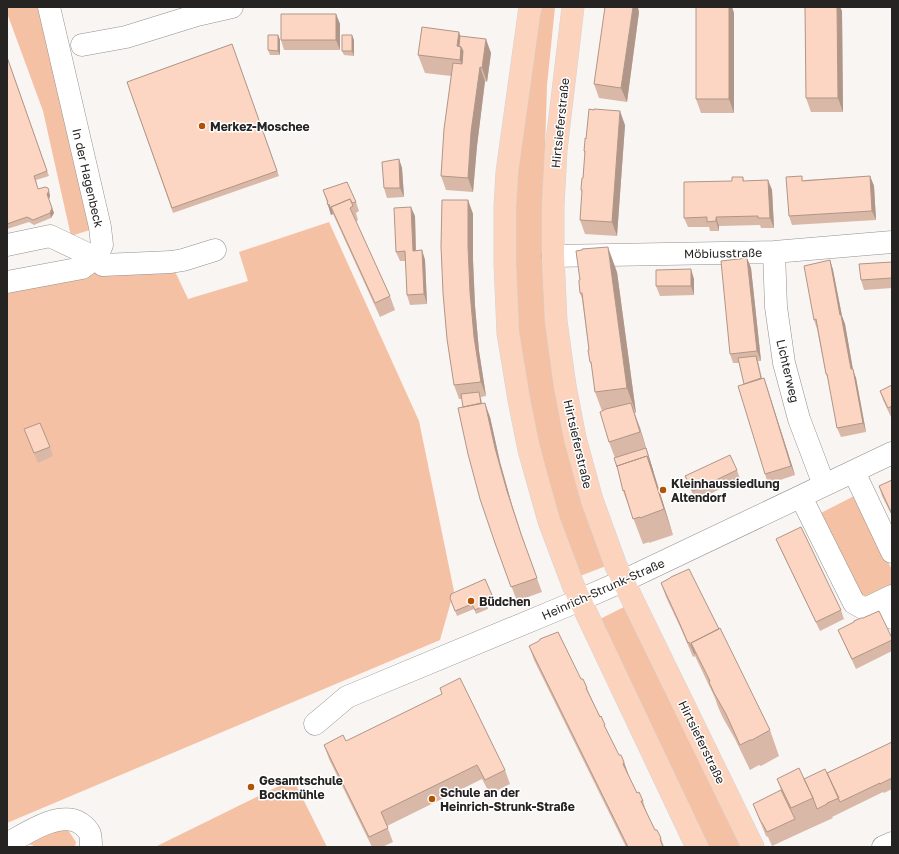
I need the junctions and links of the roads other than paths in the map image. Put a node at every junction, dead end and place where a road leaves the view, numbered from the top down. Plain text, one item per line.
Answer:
1 (49, 7) edge
2 (232, 7) edge
3 (530, 7) edge
4 (573, 7) edge
5 (197, 11) edge
6 (82, 45) dead end
7 (892, 242) edge
8 (7, 245) edge
9 (215, 250) dead end
10 (774, 252) junction
11 (553, 256) junction
12 (96, 258) junction
13 (7, 282) edge
14 (892, 453) edge
15 (854, 472) junction
16 (824, 485) junction
17 (801, 496) junction
18 (892, 552) edge
19 (623, 581) junction
20 (580, 599) junction
21 (889, 605) edge
22 (315, 724) dead end
23 (892, 843) edge
24 (7, 844) edge
25 (91, 847) edge
26 (697, 847) edge
27 (753, 847) edge
28 (883, 847) edge

1 - 12 street, In der Hagenbeck
2 - 5 street
3 - 20 main road
4 - 11 main road, Hirtsieferstraße
5 - 6 street
7 - 10 street, Möbiusstraße
8 - 12 street
9 - 12 street
10 - 11 street, Möbiusstraße
10 - 16 street, Lichterweg
11 - 19 main road, Hirtsieferstraße
12 - 13 street
14 - 15 street, Heinrich-Strunk-Straße
15 - 16 street, Heinrich-Strunk-Straße
15 - 18 street
16 - 17 street, Heinrich-Strunk-Straße
17 - 19 street, Heinrich-Strunk-Straße
17 - 21 street
19 - 20 street, Heinrich-Strunk-Straße
19 - 27 main road, Hirtsieferstraße
20 - 22 street, Heinrich-Strunk-Straße
20 - 26 main road
23 - 28 street
24 - 25 street

